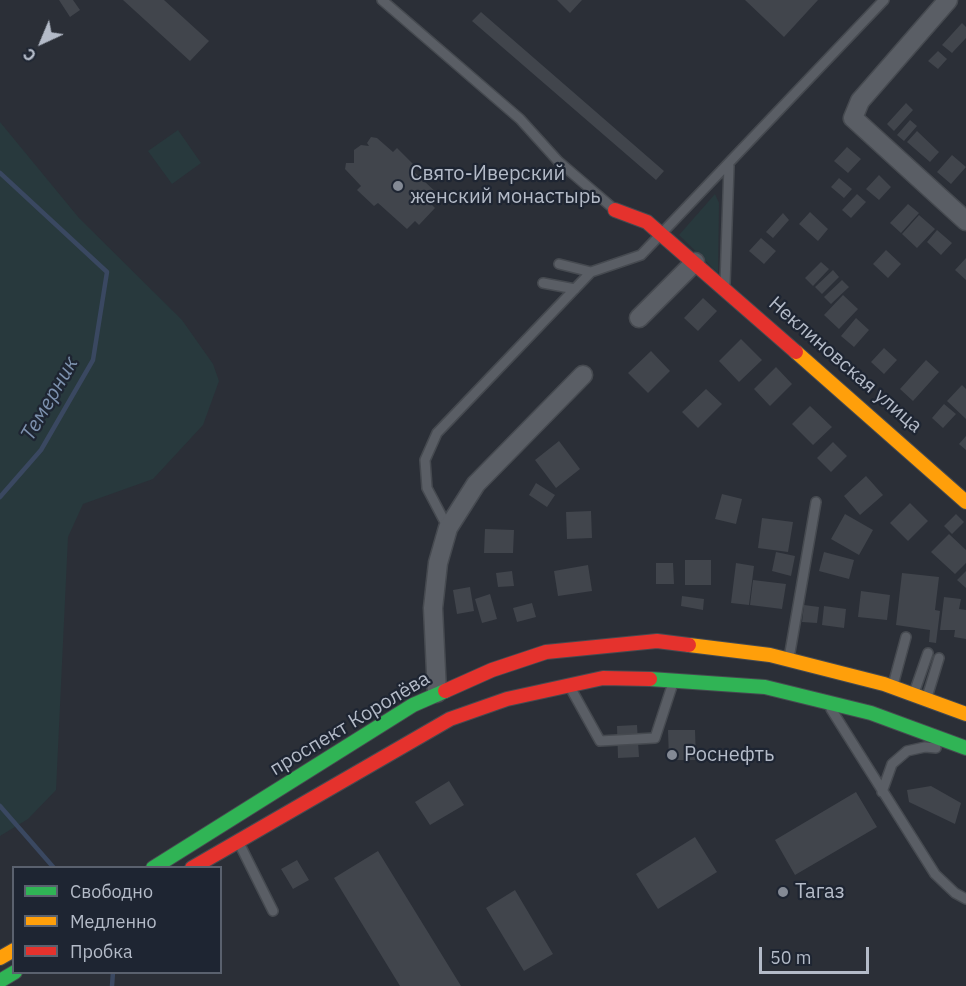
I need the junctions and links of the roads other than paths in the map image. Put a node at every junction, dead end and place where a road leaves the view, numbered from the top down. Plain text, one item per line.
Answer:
1 (382, 0) edge
2 (884, 0) edge
3 (948, 0) edge
4 (729, 166) junction
5 (615, 210) joint
6 (966, 221) edge
7 (662, 234) junction
8 (695, 262) junction
9 (559, 264) dead end
10 (591, 272) junction
11 (543, 283) dead end
12 (575, 289) junction
13 (725, 289) junction
14 (639, 318) dead end
15 (583, 375) dead end
16 (816, 502) dead end
17 (966, 502) edge
18 (448, 528) junction
19 (906, 637) dead end
20 (928, 653) dead end
21 (939, 658) dead end
22 (789, 660) junction
23 (674, 679) junction
24 (568, 685) junction
25 (892, 687) junction
26 (437, 693) junction
27 (920, 697) junction
28 (828, 705) junction
29 (966, 714) edge
30 (966, 747) edge
31 (966, 753) edge
32 (882, 792) junction
33 (238, 841) junction
34 (155, 866) edge
35 (194, 866) edge
36 (966, 898) edge
37 (273, 911) dead end

1 - 5 lane
2 - 4 lane
3 - 6 street
4 - 7 lane
4 - 13 lane
5 - 7 main road, Неклиновская улица
7 - 8 main road, Неклиновская улица
7 - 10 lane
8 - 13 main road, Неклиновская улица
8 - 14 street
9 - 10 lane
10 - 12 lane
11 - 12 lane
12 - 18 lane
13 - 17 main road, Неклиновская улица
15 - 18 street
16 - 22 lane
18 - 26 street
19 - 25 lane
20 - 27 lane
21 - 27 lane
22 - 25 main road, проспект Королёва
22 - 26 main road, проспект Королёва
23 - 24 main road
23 - 24 lane
23 - 28 main road
24 - 33 main road
25 - 27 main road, проспект Королёва
26 - 34 main road, проспект Королёва
27 - 29 main road, проспект Королёва
28 - 30 main road
28 - 32 lane
31 - 32 lane
32 - 36 lane
33 - 35 main road
33 - 37 lane

